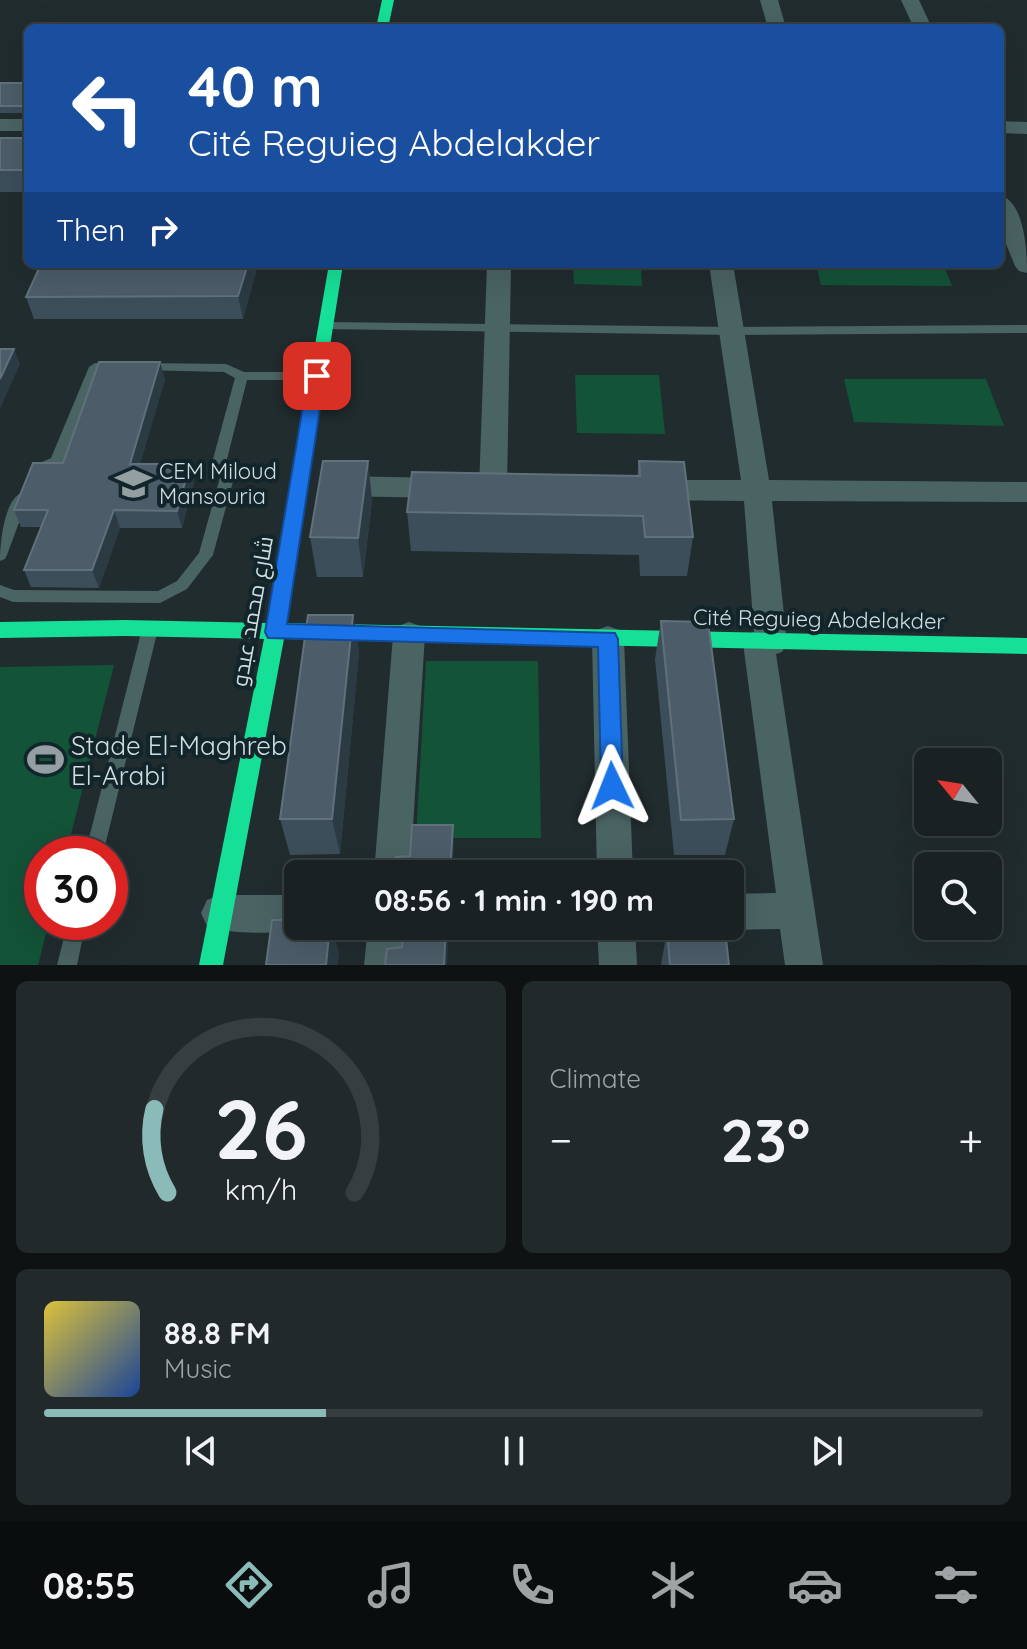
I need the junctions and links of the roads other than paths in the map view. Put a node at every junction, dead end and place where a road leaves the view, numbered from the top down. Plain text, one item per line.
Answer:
1 (388, 0) edge
2 (769, 0) edge
3 (910, 0) edge
4 (383, 24) edge
5 (776, 24) edge
6 (921, 24) edge
7 (0, 125) edge
8 (24, 125) edge
9 (1004, 127) edge
10 (1027, 128) edge
11 (1004, 211) edge
12 (1027, 266) edge
13 (335, 268) edge
14 (499, 268) edge
15 (722, 268) edge
16 (325, 326) junction
17 (497, 328) junction
18 (1027, 329) edge
19 (732, 331) junction
20 (242, 376) junction
21 (317, 376) junction
22 (297, 485) junction
23 (493, 489) junction
24 (524, 489) edge
25 (617, 489) edge
26 (757, 490) junction
27 (1027, 492) edge
28 (0, 555) edge
29 (0, 591) edge
30 (150, 629) junction
31 (0, 630) edge
32 (275, 632) junction
33 (409, 635) junction
34 (608, 639) junction
35 (765, 643) junction
36 (1027, 646) edge
37 (98, 836) edge
38 (393, 860) edge
39 (615, 860) edge
40 (796, 911) junction
41 (744, 912) edge
42 (220, 913) junction
43 (284, 913) edge
44 (73, 940) edge
45 (386, 940) edge
46 (617, 940) edge
47 (67, 965) edge
48 (211, 965) edge
49 (383, 965) edge
50 (618, 965) edge
51 (804, 965) edge

1 - 4 street
2 - 5 street
3 - 6 street
7 - 8 street
9 - 10 street
11 - 12 street
13 - 16 street, شارع محمد عبدو
14 - 17 street
15 - 19 street
16 - 17 lane
16 - 21 street, شارع محمد عبدو
17 - 19 lane
17 - 23 street
18 - 19 lane
19 - 26 street
20 - 21 lane
20 - 28 lane
20 - 29 lane
21 - 22 street, شارع محمد عبدو
22 - 23 street
22 - 32 street, شارع محمد عبدو
23 - 24 street
25 - 26 street
26 - 27 street
26 - 35 street
30 - 31 street, Cité Reguieg Abdelakder
30 - 32 street, Cité Reguieg Abdelakder
30 - 37 lane
32 - 33 street, Cité Reguieg Abdelakder
32 - 42 street, شارع محمد عبدو
33 - 34 street, Cité Reguieg Abdelakder
33 - 38 street
34 - 35 street, Cité Reguieg Abdelakder
34 - 39 street
35 - 36 street, Cité Reguieg Abdelakder
35 - 40 street
40 - 41 street
40 - 51 street
42 - 43 street
42 - 48 street, شارع محمد عبدو
44 - 47 lane
45 - 49 street
46 - 50 street

